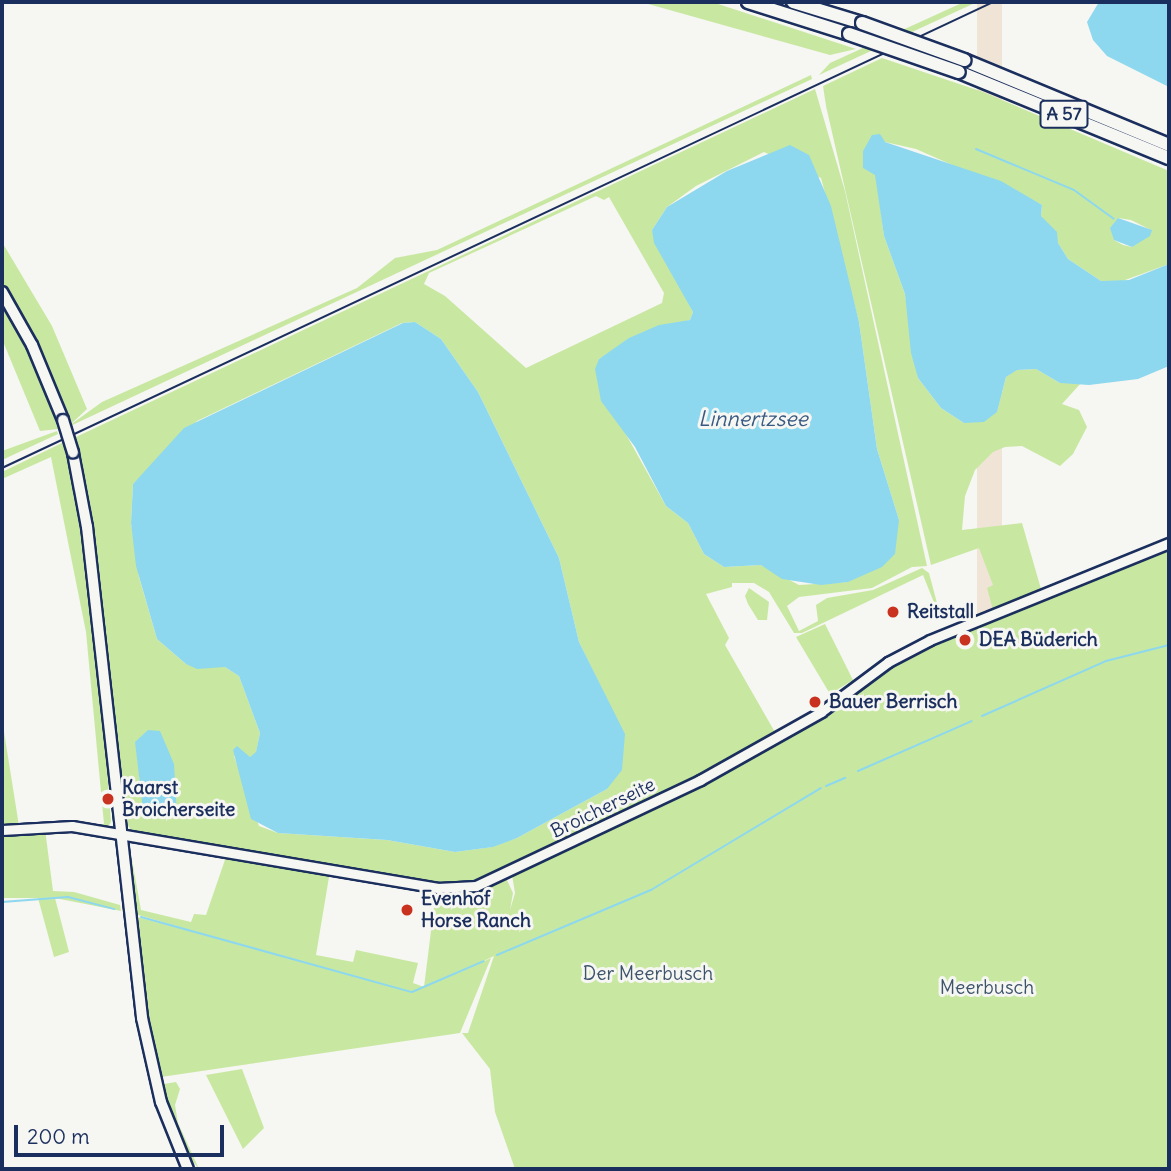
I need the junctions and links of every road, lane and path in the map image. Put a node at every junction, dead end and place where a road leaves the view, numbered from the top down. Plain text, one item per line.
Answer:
1 (748, 2) edge
2 (793, 2) edge
3 (962, 66) junction
4 (1169, 145) edge
5 (1169, 158) edge
6 (2, 292) edge
7 (1169, 543) edge
8 (2, 830) edge
9 (120, 834) junction
10 (188, 1169) edge

1 - 3 highway, A 57, bridge
2 - 3 highway, A 57, bridge
3 - 4 highway, A 57
3 - 5 highway, A 57
6 - 9 main road, bridge
7 - 9 street, Broicherseite
8 - 9 street, Broicherseite
9 - 10 main road

